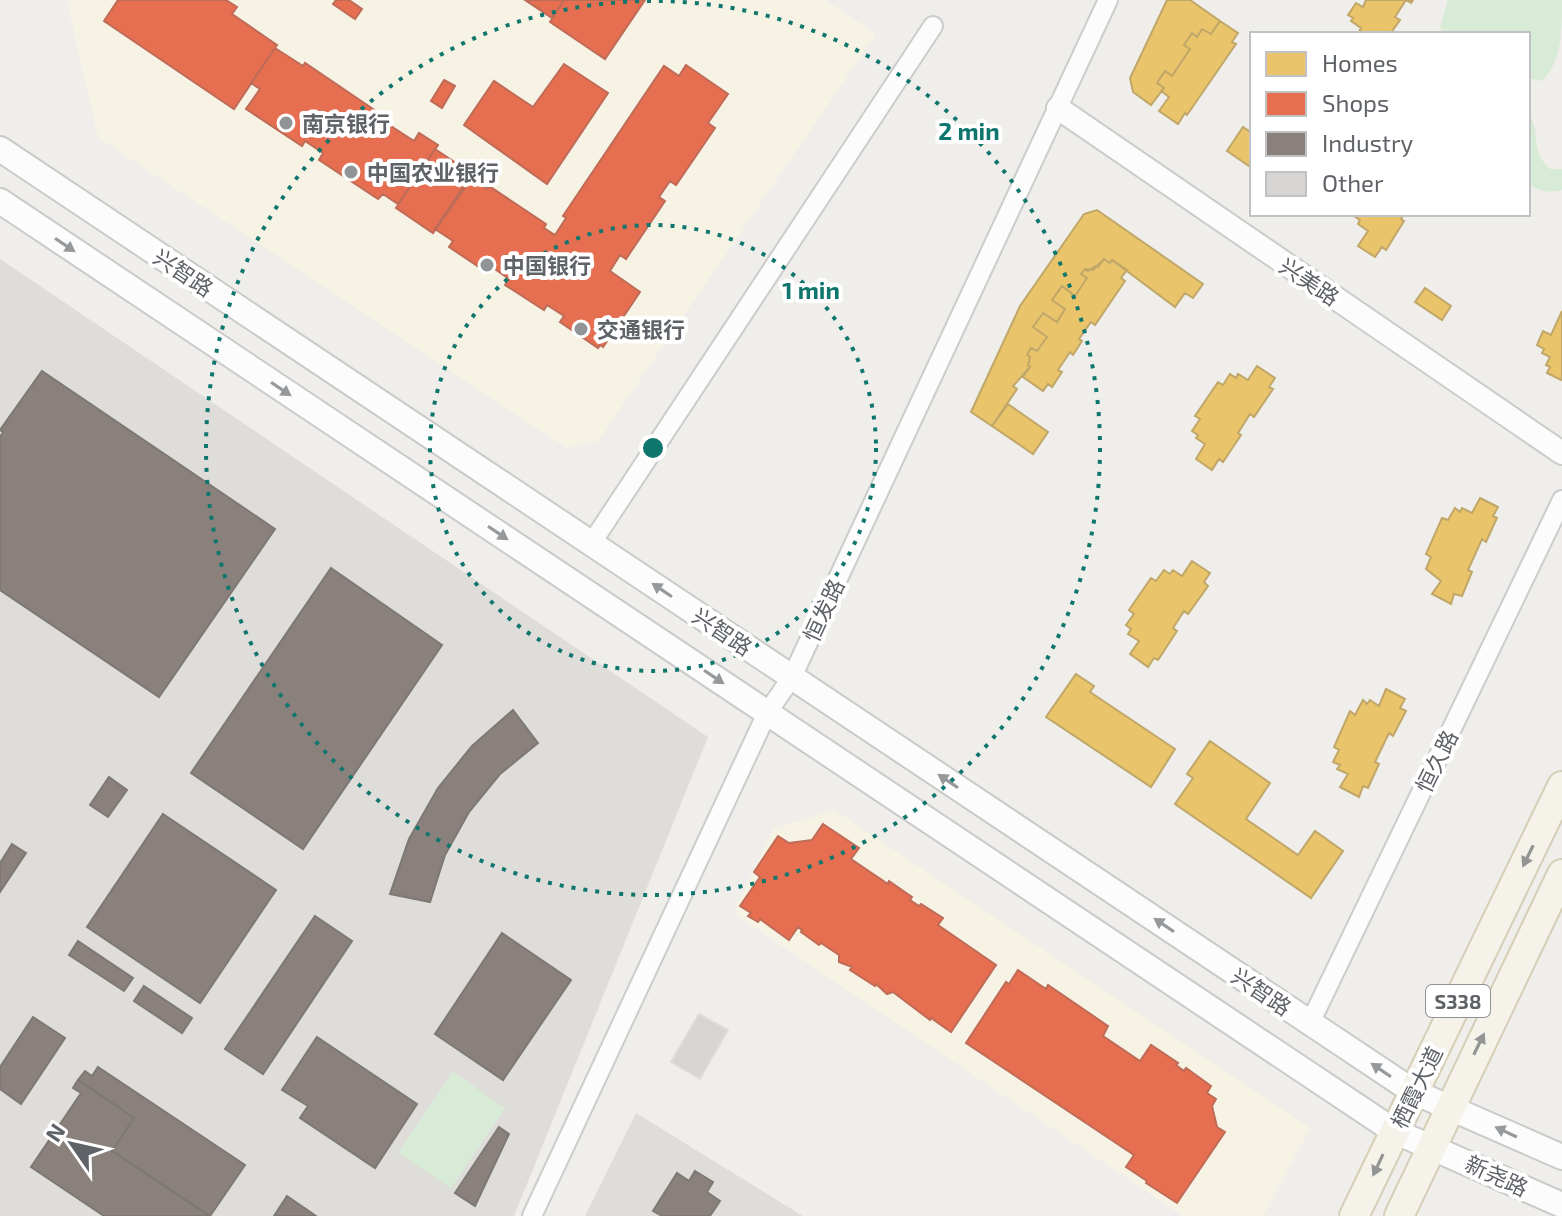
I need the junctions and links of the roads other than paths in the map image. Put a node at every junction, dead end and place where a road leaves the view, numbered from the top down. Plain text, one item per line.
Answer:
1 (1108, 0) edge
2 (933, 26) dead end
3 (1058, 108) junction
4 (0, 149) edge
5 (0, 201) edge
6 (1562, 453) edge
7 (1562, 500) edge
8 (591, 544) junction
9 (792, 677) junction
10 (767, 713) junction
11 (1562, 786) edge
12 (1562, 874) edge
13 (1310, 1023) junction
14 (1414, 1092) junction
15 (1449, 1106) junction
16 (1394, 1131) junction
17 (1432, 1146) junction
18 (1562, 1157) edge
19 (1562, 1205) edge
20 (532, 1216) edge
21 (1354, 1216) edge
22 (1399, 1216) edge

1 - 3 street, 恒发路
2 - 8 street
3 - 6 street, 兴美路
3 - 9 street, 恒发路
4 - 8 main road, 兴智路
5 -> 10 main road, 兴智路
7 - 13 street, 恒久路
9 -> 8 main road, 兴智路
9 - 10 street, 恒发路
13 -> 9 main road, 兴智路
10 - 16 main road, 兴智路
10 - 20 street, 恒发路
11 -> 14 main road, 栖霞大道 / S338
15 -> 12 main road, 栖霞大道 / S338
14 -> 13 main road, 兴智路
14 - 15 main road, 兴智路
14 - 16 main road, 栖霞大道 / S338
15 - 17 main road, 栖霞大道 / S338
18 -> 15 main road, 新尧路
16 - 17 main road, 兴智路
16 -> 21 main road, 栖霞大道 / S338
17 - 19 main road, 新尧路
17 - 22 main road, 栖霞大道 / S338

